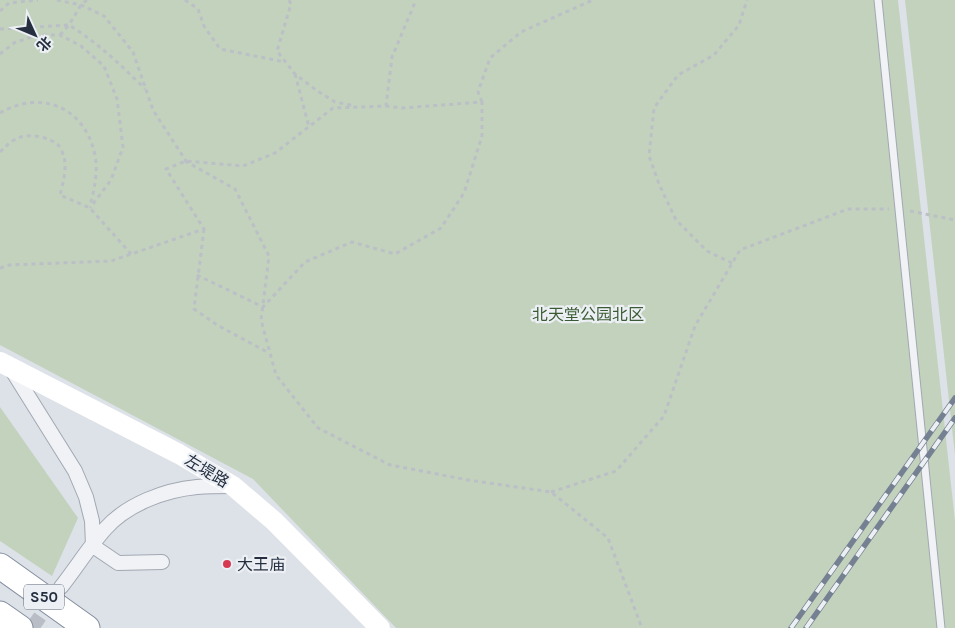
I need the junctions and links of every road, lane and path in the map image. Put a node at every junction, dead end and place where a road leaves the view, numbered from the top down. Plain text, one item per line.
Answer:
1 (38, 0) edge
2 (57, 0) edge
3 (87, 0) edge
4 (185, 0) edge
5 (289, 0) edge
6 (416, 0) edge
7 (593, 0) edge
8 (747, 0) edge
9 (878, 0) edge
10 (81, 5) junction
11 (0, 11) edge
12 (69, 25) junction
13 (0, 30) edge
14 (60, 35) junction
15 (0, 54) edge
16 (285, 62) junction
17 (295, 74) junction
18 (146, 90) junction
19 (482, 102) junction
20 (386, 106) junction
21 (358, 107) junction
22 (0, 113) edge
23 (309, 127) junction
24 (0, 152) edge
25 (186, 161) junction
26 (90, 208) junction
27 (898, 209) junction
28 (955, 220) edge
29 (204, 229) junction
30 (131, 254) junction
31 (732, 263) junction
32 (0, 268) edge
33 (197, 275) junction
34 (263, 307) junction
35 (270, 353) junction
36 (5, 364) edge
37 (233, 486) junction
38 (551, 492) junction
39 (92, 546) junction
40 (162, 562) dead end
41 (0, 566) edge
42 (62, 587) tunnel mouth
43 (0, 614) edge
44 (20, 628) edge
45 (87, 628) edge
46 (380, 628) edge
47 (642, 628) edge
48 (941, 628) edge

1 - 11 path
2 - 10 path
3 - 10 path
4 - 16 path
5 - 16 path
6 - 20 path
7 - 19 path
8 - 31 path
9 - 27 lane
10 - 12 path
10 - 18 path
12 - 13 path
12 - 14 path
12 - 18 path
14 - 15 path
14 - 26 path
16 - 17 path
17 - 21 path
17 - 23 path
18 - 25 path
19 - 20 path
19 - 34 path
20 - 21 path
21 - 23 path
22 - 26 path
23 - 25 path
24 - 26 path
25 - 29 path
25 - 34 path
26 - 30 path
27 - 28 path
27 - 31 path
27 - 48 lane
29 - 30 path
29 - 33 path
30 - 32 path
31 - 38 path
33 - 34 path
33 - 35 path
34 - 35 path
35 - 38 path
36 - 37 main road, 左堤路
36 - 39 street
37 - 39 street
37 - 46 main road, 左堤路
38 - 47 path
39 - 40 street
39 - 42 street
41 - 45 highway, S50
43 - 44 highway, S50

